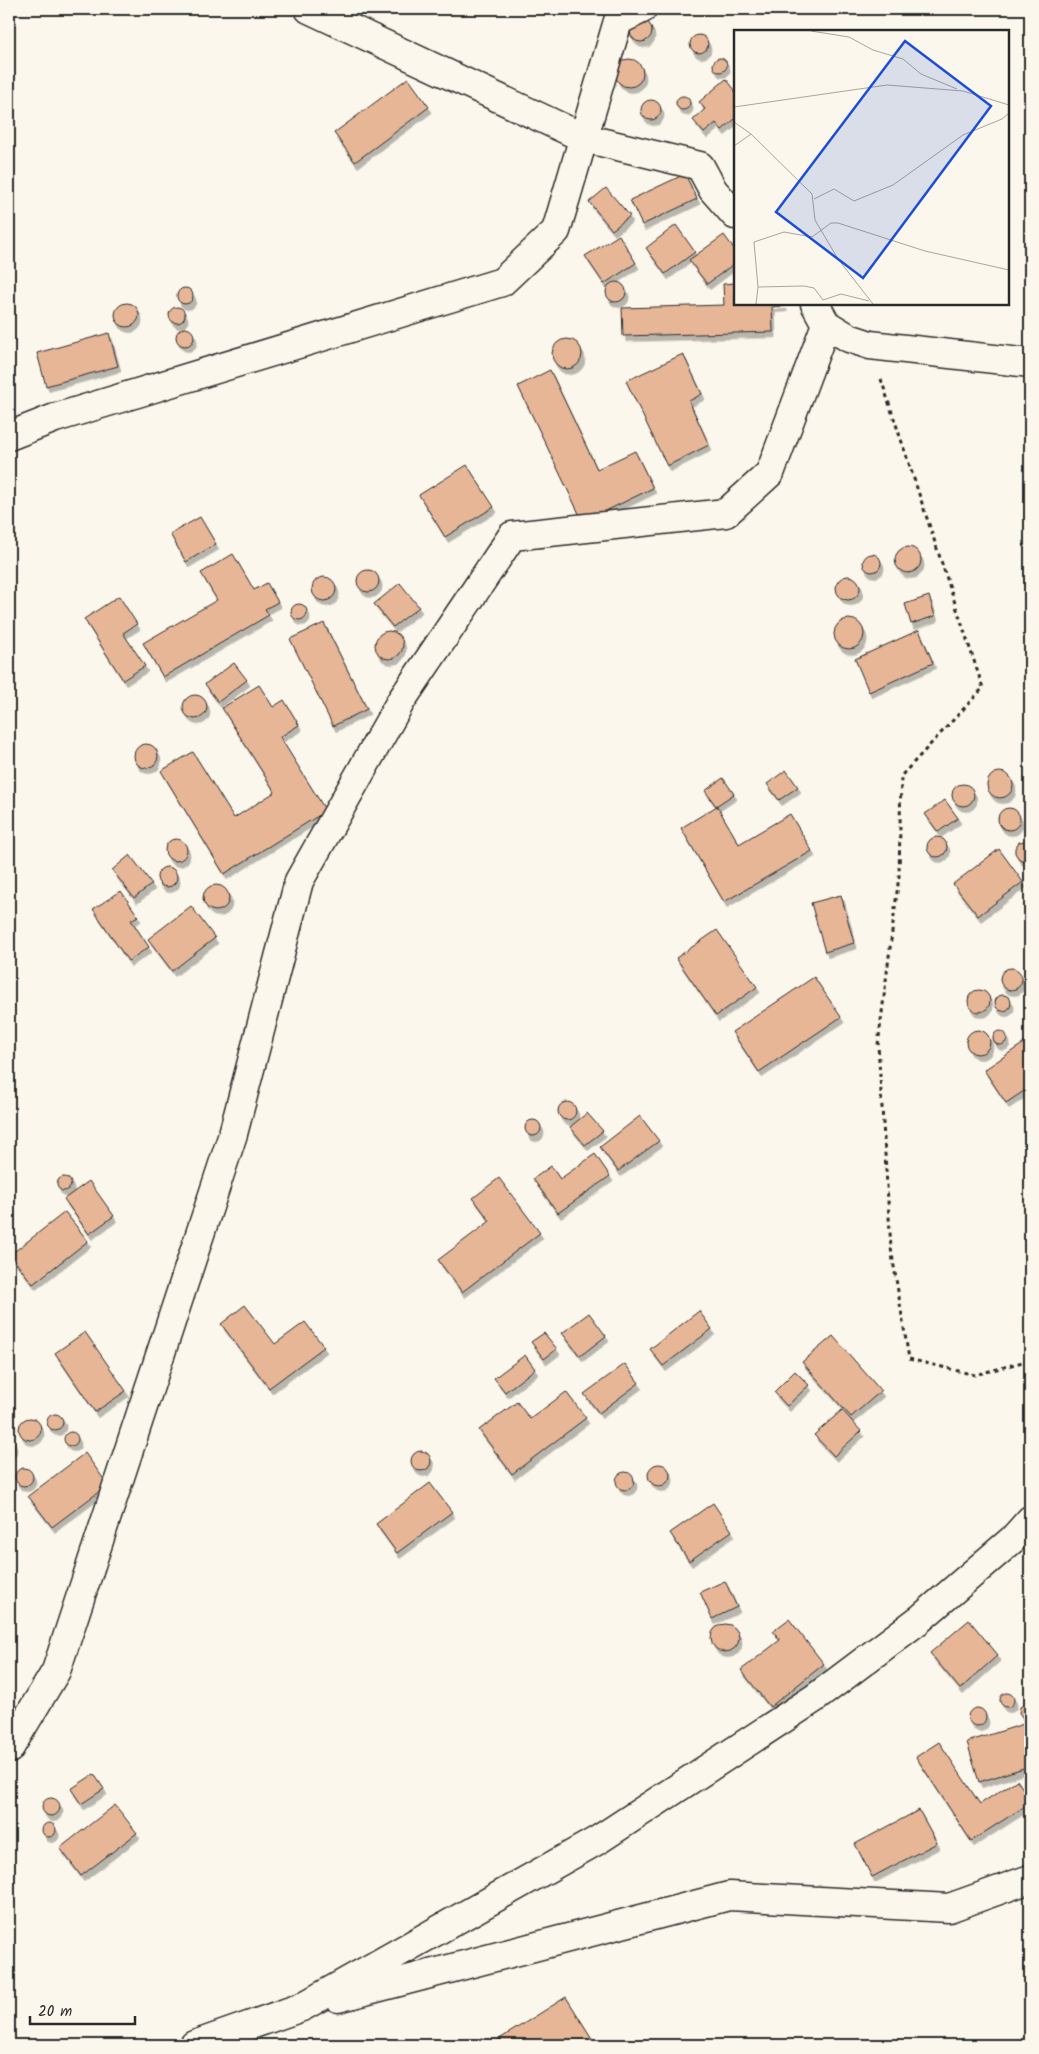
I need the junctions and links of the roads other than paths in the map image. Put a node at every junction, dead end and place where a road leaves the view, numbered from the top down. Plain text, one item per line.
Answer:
1 (309, 9) edge
2 (642, 9) edge
3 (584, 138) junction
4 (734, 214) edge
5 (821, 314) edge
6 (1030, 363) edge
7 (9, 436) edge
8 (1030, 1520) edge
9 (9, 1749) edge
10 (1030, 1879) edge
11 (302, 2007) junction
12 (194, 2045) edge

1 - 3 street
2 - 3 street
3 - 4 street
3 - 7 street
5 - 6 street
5 - 9 street
8 - 11 street
10 - 11 street
11 - 12 street

